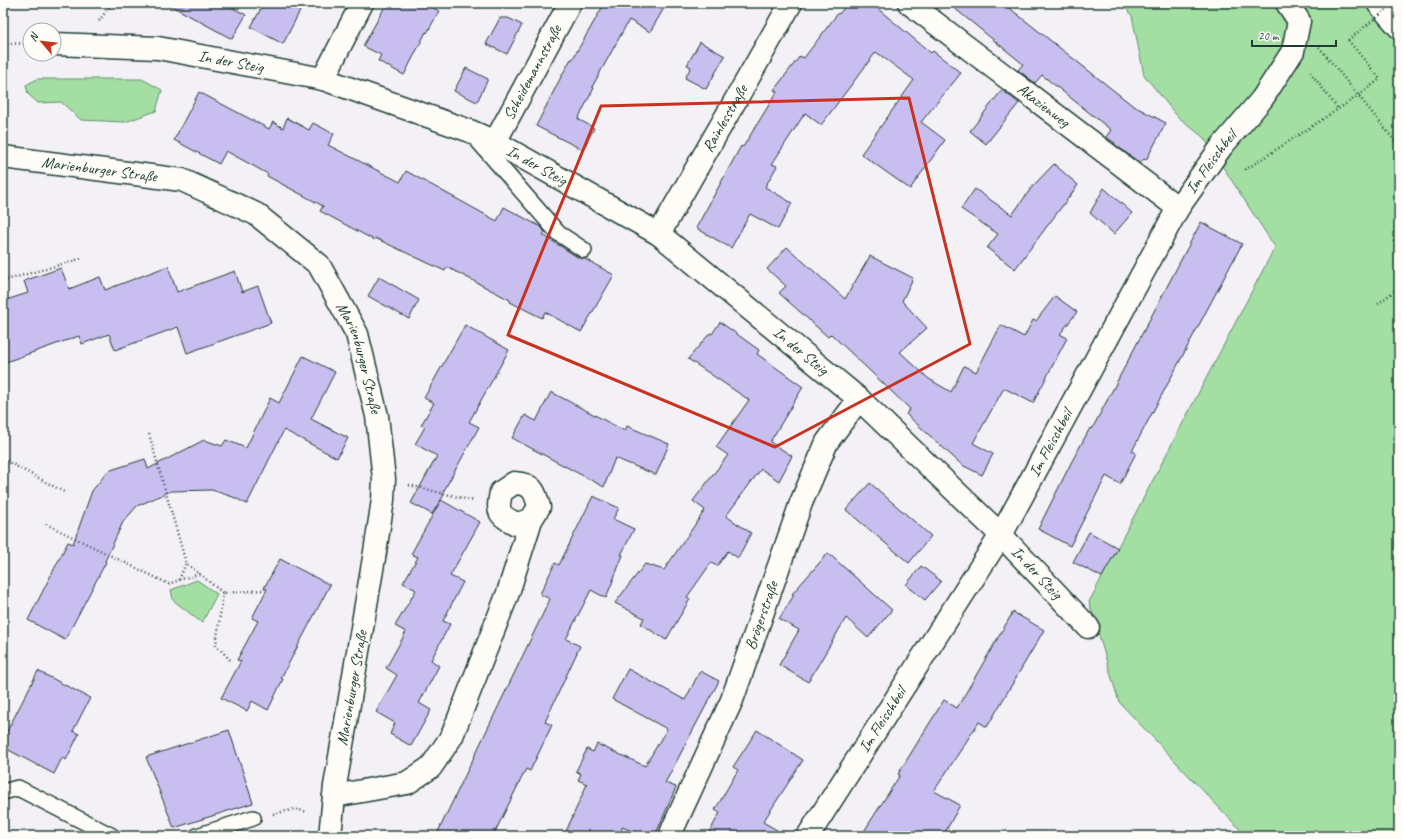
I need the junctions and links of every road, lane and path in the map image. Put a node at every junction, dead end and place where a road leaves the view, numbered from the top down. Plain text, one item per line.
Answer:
1 (362, 3) edge
2 (570, 3) edge
3 (791, 3) edge
4 (909, 3) edge
5 (1287, 3) edge
6 (1378, 3) edge
7 (1394, 3) edge
8 (1300, 21) junction
9 (1399, 27) edge
10 (22, 43) edge
11 (3, 44) edge
12 (62, 44) edge
13 (1293, 51) junction
14 (323, 79) junction
15 (1358, 96) junction
16 (1338, 109) junction
17 (470, 131) junction
18 (495, 142) junction
19 (1399, 146) edge
20 (3, 157) edge
21 (1245, 170) dead end
22 (1178, 208) junction
23 (659, 234) junction
24 (584, 250) dead end
25 (84, 258) dead end
26 (3, 281) edge
27 (1399, 287) edge
28 (1378, 304) dead end
29 (859, 399) junction
30 (149, 434) dead end
31 (3, 459) edge
32 (384, 479) junction
33 (66, 493) dead end
34 (498, 506) junction
35 (531, 520) junction
36 (46, 524) dead end
37 (1001, 535) junction
38 (186, 563) junction
39 (199, 574) junction
40 (179, 580) junction
41 (263, 590) dead end
42 (224, 593) junction
43 (1088, 627) dead end
44 (232, 662) dead end
45 (3, 792) edge
46 (332, 816) edge
47 (253, 818) joint
48 (112, 836) edge
49 (197, 836) edge
50 (670, 836) edge
51 (808, 836) edge

1 - 14 street
2 - 18 street, Scheidemannstraße
3 - 23 street, Rainlesstraße
4 - 22 street, Akazienweg
5 - 8 street
6 - 9 street
7 - 15 path, bridge
8 - 13 street, Im Fleischbeil
8 - 15 path
10 - 11 path
12 - 14 street, In der Steig
13 - 16 path
13 - 22 street, Im Fleischbeil
14 - 17 street, In der Steig
15 - 16 path
15 - 19 path
16 - 21 path
17 - 18 street, In der Steig
17 - 24 lane, In der Steig
18 - 23 street, In der Steig
20 - 32 street, Marienburger Straße
22 - 37 street, Im Fleischbeil
23 - 29 street, In der Steig
25 - 26 path
27 - 28 path
29 - 37 street, In der Steig
29 - 50 street, Brögerstraße
30 - 38 path
31 - 33 path
32 - 34 path
32 - 46 street, Marienburger Straße
34 - 35 street
34 - 35 street
35 - 46 street
36 - 40 path
37 - 43 street, In der Steig
37 - 51 street, Im Fleischbeil
38 - 39 path
38 - 40 path
39 - 40 path
39 - 42 path
41 - 42 path
42 - 44 path
45 - 48 lane
46 - 47 path
47 - 49 lane

